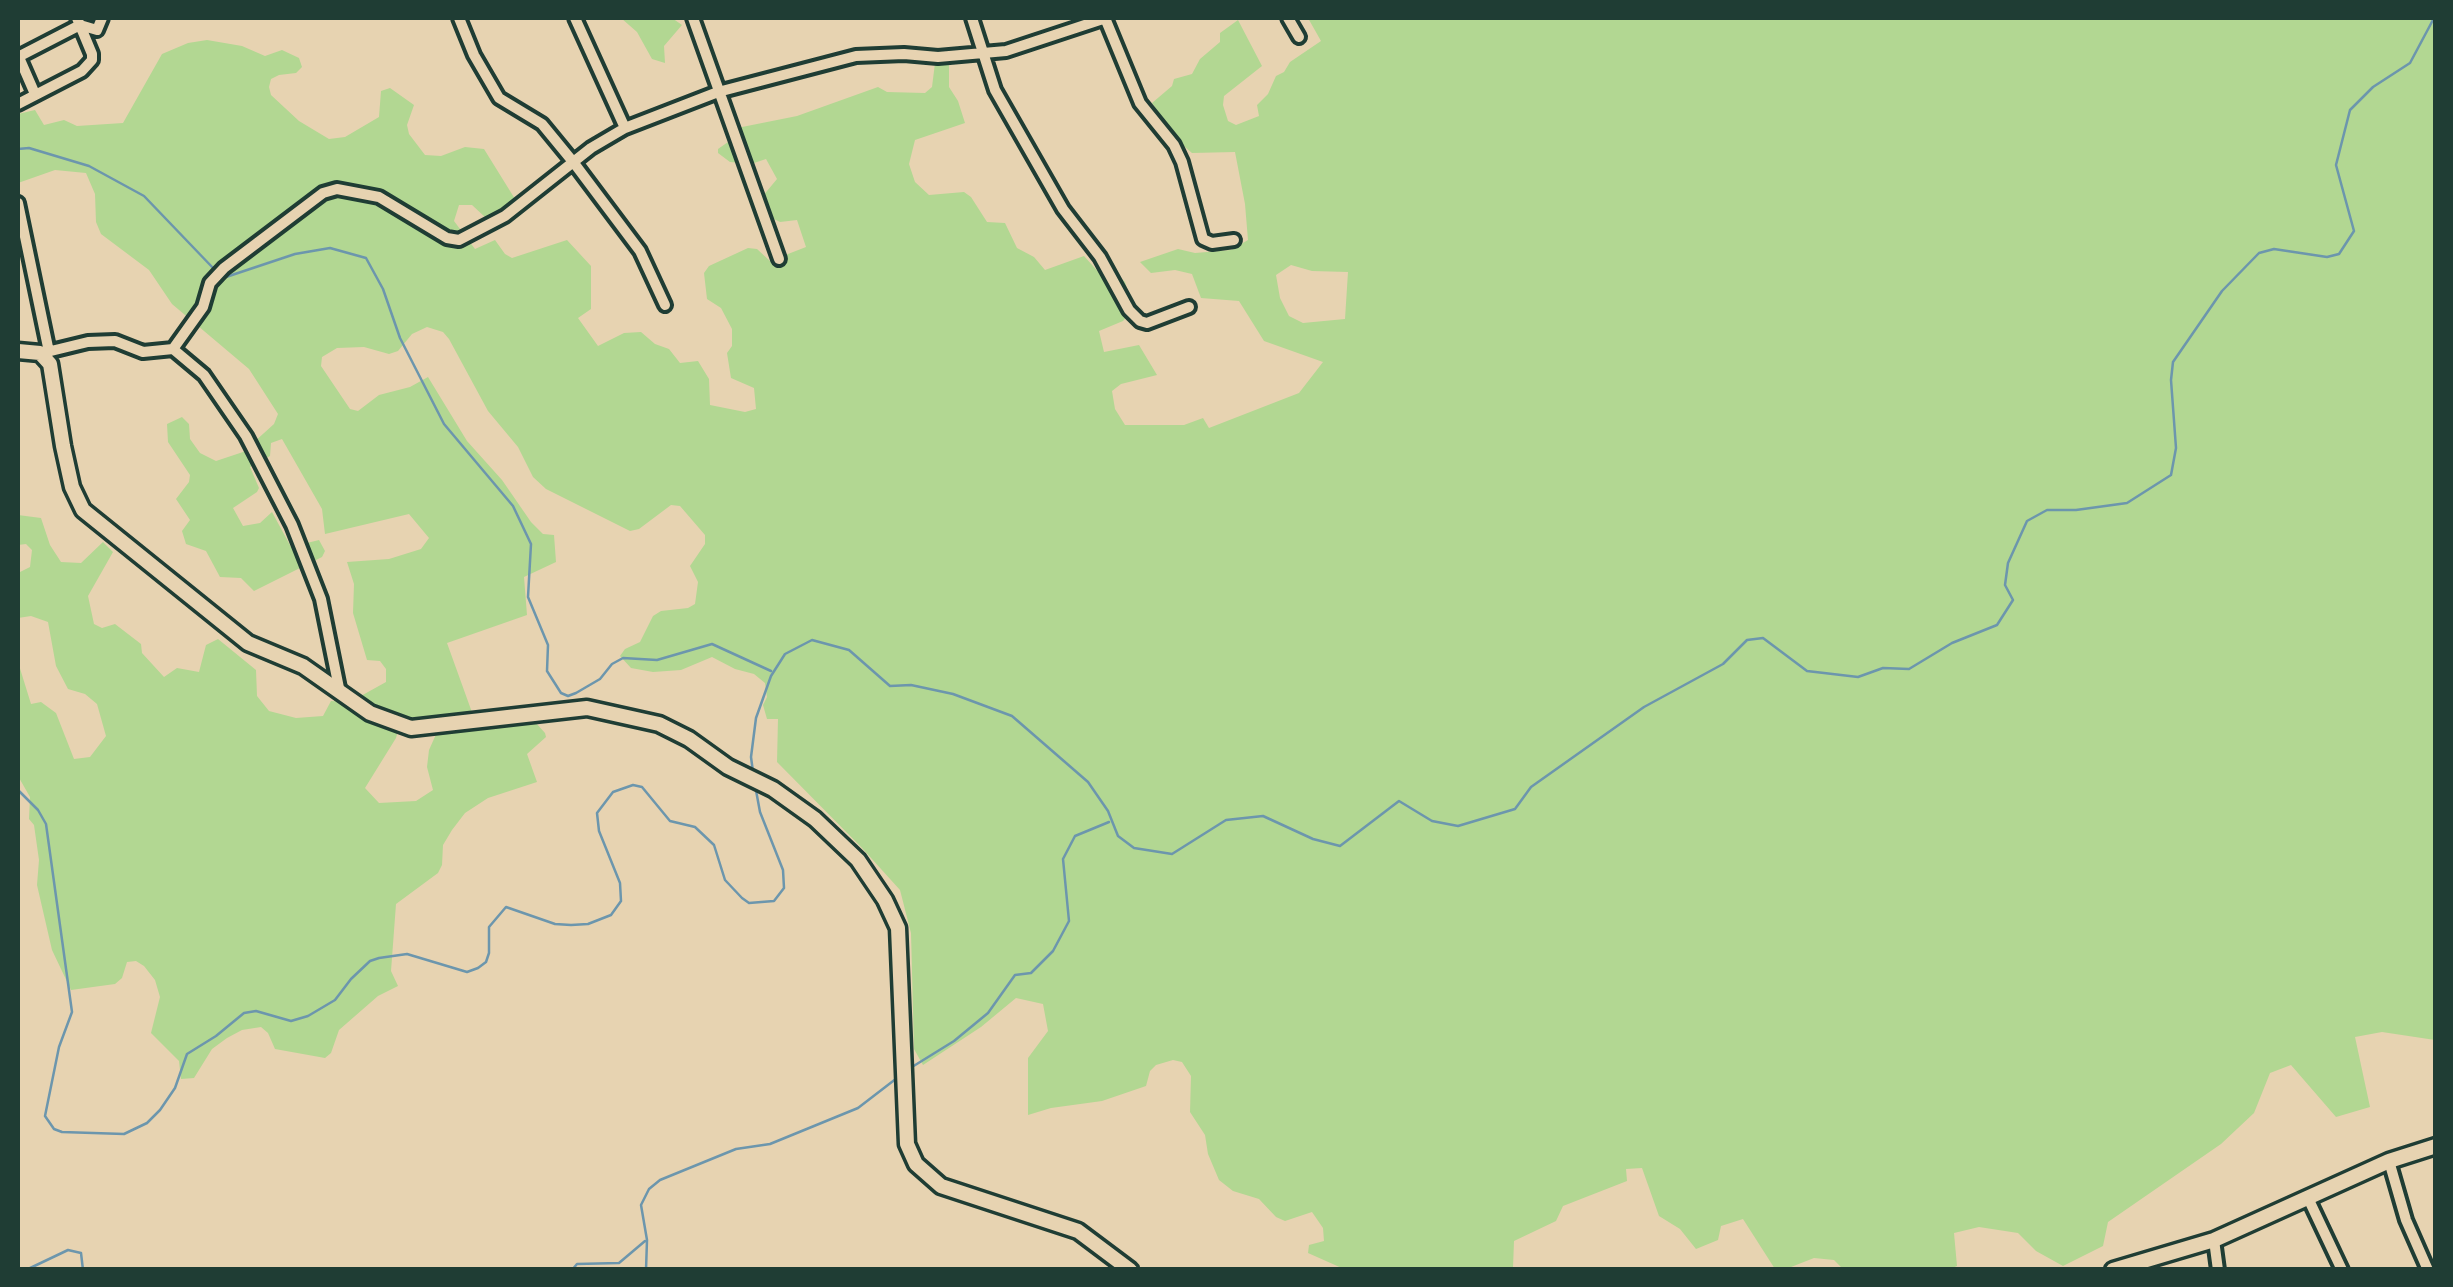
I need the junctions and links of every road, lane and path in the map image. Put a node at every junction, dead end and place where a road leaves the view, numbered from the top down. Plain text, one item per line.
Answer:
1 (102, 18) edge
2 (459, 18) edge
3 (575, 18) edge
4 (693, 18) edge
5 (972, 18) edge
6 (1105, 18) edge
7 (1288, 18) edge
8 (78, 21) edge
9 (1299, 37) dead end
10 (982, 55) junction
11 (18, 56) edge
12 (718, 92) junction
13 (34, 94) junction
14 (18, 104) edge
15 (625, 128) junction
16 (574, 163) junction
17 (18, 203) edge
18 (1234, 240) dead end
19 (779, 259) dead end
20 (665, 304) dead end
21 (1189, 307) dead end
22 (173, 348) junction
23 (18, 351) edge
24 (47, 353) junction
25 (340, 694) junction
26 (2436, 1146) edge
27 (2389, 1160) junction
28 (2308, 1198) junction
29 (2214, 1240) junction
30 (1130, 1270) edge
31 (2113, 1270) edge
32 (2218, 1270) edge
33 (2342, 1270) edge
34 (2428, 1270) edge

1 - 8 street
2 - 16 street
3 - 15 street
4 - 12 street
5 - 10 street
6 - 10 street
6 - 18 street
7 - 9 street
8 - 11 street
8 - 13 street
10 - 12 street
10 - 21 street
11 - 13 street
12 - 15 street
12 - 19 street
13 - 14 street
15 - 16 street
16 - 20 street
16 - 22 street
17 - 24 street
22 - 24 street
22 - 25 street
23 - 24 main road
24 - 25 main road
25 - 30 main road
26 - 27 main road
27 - 28 main road
27 - 34 street
28 - 29 main road
28 - 33 street
29 - 31 main road
29 - 32 street

